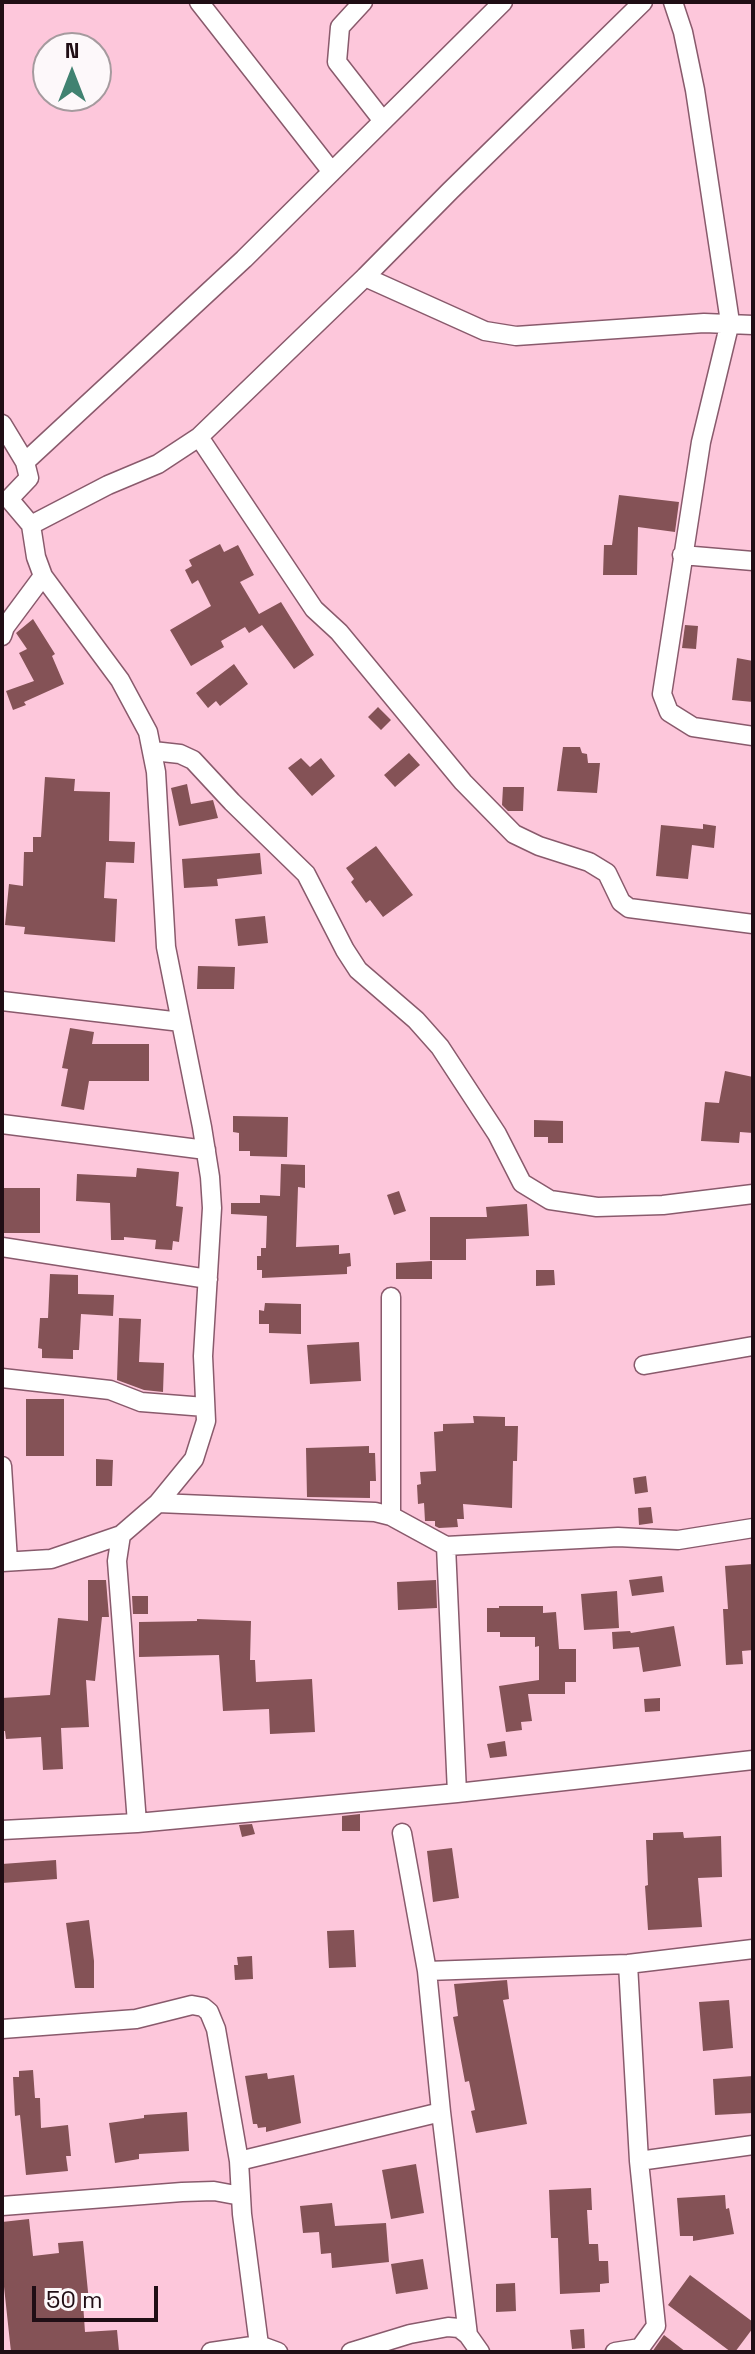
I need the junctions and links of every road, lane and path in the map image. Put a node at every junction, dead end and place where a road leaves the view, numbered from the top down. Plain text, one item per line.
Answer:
1 (199, 2) edge
2 (363, 2) edge
3 (503, 2) edge
4 (643, 2) edge
5 (673, 2) edge
6 (383, 121) junction
7 (332, 172) junction
8 (365, 277) junction
9 (730, 322) junction
10 (753, 325) edge
11 (2, 424) edge
12 (199, 437) junction
13 (25, 462) junction
14 (6, 502) edge
15 (31, 525) junction
16 (682, 555) junction
17 (753, 561) edge
18 (43, 576) junction
19 (2, 636) edge
20 (753, 736) edge
21 (153, 751) junction
22 (753, 924) edge
23 (2, 1001) edge
24 (181, 1022) junction
25 (2, 1124) edge
26 (206, 1150) junction
27 (753, 1194) edge
28 (2, 1247) edge
29 (208, 1279) junction
30 (391, 1297) dead end
31 (753, 1346) edge
32 (644, 1365) dead end
33 (2, 1378) edge
34 (205, 1407) junction
35 (2, 1466) edge
36 (158, 1503) junction
37 (391, 1516) junction
38 (753, 1528) edge
39 (121, 1535) junction
40 (446, 1546) junction
41 (5, 1562) edge
42 (753, 1760) edge
43 (457, 1793) junction
44 (137, 1823) junction
45 (2, 1830) edge
46 (402, 1833) dead end
47 (753, 1949) edge
48 (628, 1964) junction
49 (427, 1971) junction
50 (2, 2029) edge
51 (441, 2112) junction
52 (753, 2145) edge
53 (239, 2161) junction
54 (639, 2161) junction
55 (241, 2196) junction
56 (2, 2206) edge
57 (468, 2335) junction
58 (259, 2345) junction
59 (211, 2352) edge
60 (278, 2352) edge
61 (351, 2352) edge
62 (480, 2352) edge
63 (615, 2352) edge

1 - 7 street
2 - 6 street
3 - 6 street
4 - 8 street
5 - 9 street
6 - 7 street
7 - 13 street
8 - 9 street
8 - 12 street
9 - 10 street
9 - 16 street
11 - 13 street
12 - 15 street
12 - 22 street
13 - 14 street
14 - 15 street
15 - 18 street
16 - 17 street
16 - 20 street
18 - 19 street
18 - 21 street
21 - 24 street
21 - 27 street
23 - 24 street
24 - 26 street
25 - 26 street
26 - 29 street
28 - 29 street
29 - 34 street
30 - 37 street
31 - 32 street
33 - 34 street
34 - 36 street
35 - 41 street
36 - 37 street
36 - 39 street
37 - 40 street
38 - 40 street
39 - 41 street
39 - 44 street
40 - 43 street
42 - 43 street
43 - 44 street
44 - 45 street
46 - 49 street
47 - 48 street
48 - 49 street
48 - 54 street
49 - 51 street
50 - 53 street
51 - 53 street
51 - 57 street
52 - 54 street
53 - 55 street
54 - 63 street
55 - 56 street
55 - 58 street
57 - 61 street
57 - 62 street
58 - 59 street
58 - 60 street

